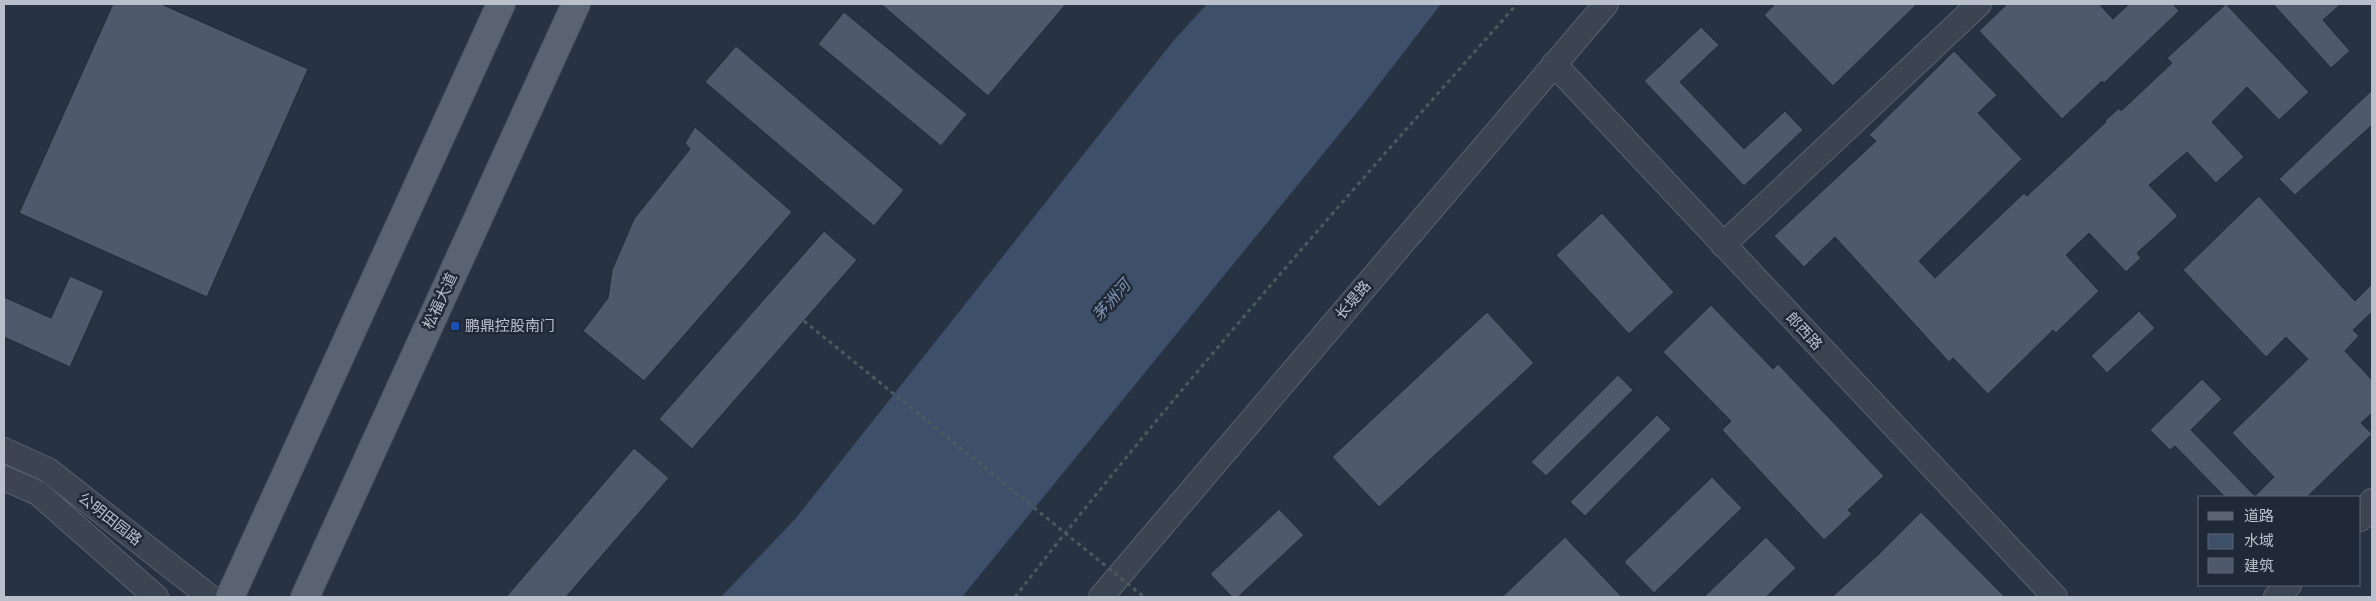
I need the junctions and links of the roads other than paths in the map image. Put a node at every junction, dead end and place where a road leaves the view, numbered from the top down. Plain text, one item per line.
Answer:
1 (501, 4) edge
2 (576, 4) edge
3 (1606, 4) edge
4 (1979, 4) edge
5 (1554, 64) junction
6 (1723, 245) junction
7 (4, 450) edge
8 (4, 478) edge
9 (2372, 501) edge
10 (2361, 518) edge
11 (2288, 586) edge
12 (156, 597) edge
13 (210, 597) edge
14 (230, 597) edge
15 (304, 597) edge
16 (1101, 597) edge
17 (2055, 597) edge
18 (2276, 597) edge

1 - 14 main road
2 - 15 main road, 松福大道
3 - 5 street, 长堤路
4 - 6 street
5 - 6 street, 郎西路
5 - 16 street, 长堤路
6 - 17 street, 郎西路
7 - 13 street, 公明田园路
8 - 12 street, 公明田园路
9 - 10 street
11 - 18 street

